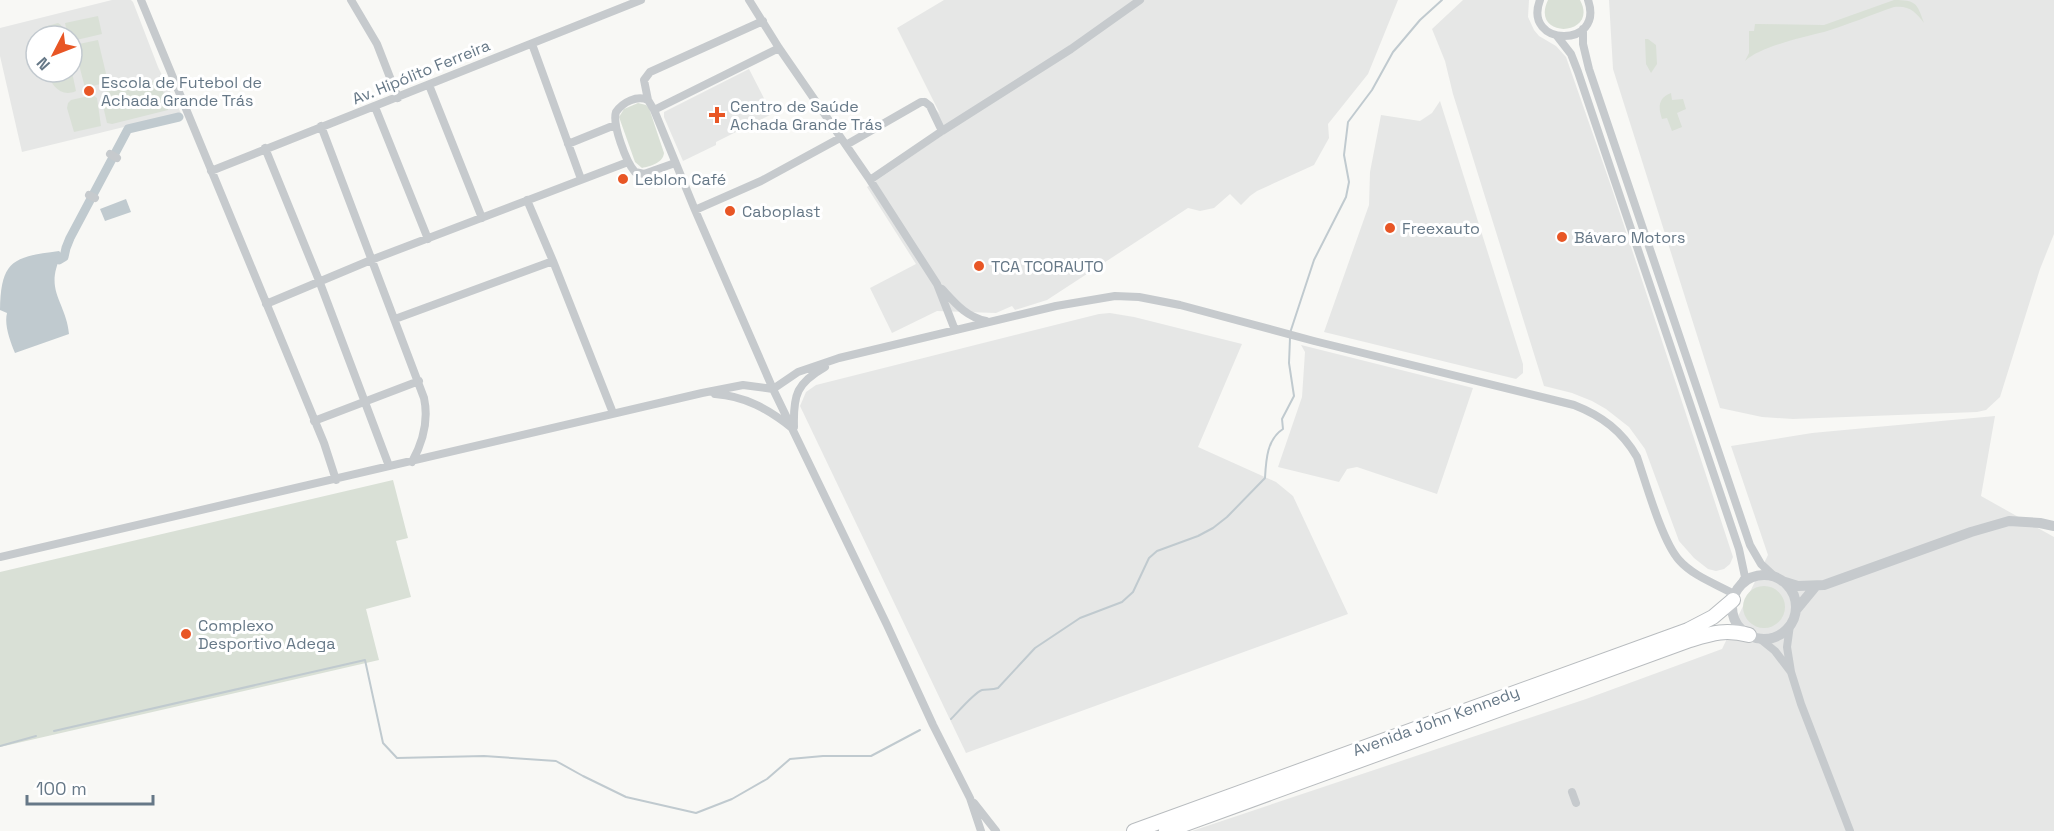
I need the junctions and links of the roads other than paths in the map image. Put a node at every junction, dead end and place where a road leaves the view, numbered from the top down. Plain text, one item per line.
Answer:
1 (141, 0) edge
2 (641, 0) edge
3 (750, 0) edge
4 (1140, 0) edge
5 (1540, 0) edge
6 (1587, 0) edge
7 (353, 2) edge
8 (1128, 4) edge
9 (763, 21) junction
10 (1583, 29) junction
11 (1557, 36) junction
12 (532, 44) junction
13 (779, 48) junction
14 (429, 85) junction
15 (398, 98) junction
16 (648, 100) junction
17 (375, 107) junction
18 (654, 110) junction
19 (615, 125) junction
20 (321, 126) junction
21 (942, 131) junction
22 (840, 138) junction
23 (568, 144) junction
24 (846, 146) junction
25 (265, 148) junction
26 (628, 162) junction
27 (675, 163) junction
28 (211, 171) junction
29 (581, 179) junction
30 (870, 180) junction
31 (527, 201) junction
32 (695, 210) junction
33 (482, 218) junction
34 (428, 239) junction
35 (371, 261) junction
36 (553, 261) junction
37 (320, 283) junction
38 (937, 284) junction
39 (266, 304) junction
40 (394, 320) junction
41 (996, 320) junction
42 (955, 330) junction
43 (839, 358) junction
44 (418, 381) junction
45 (773, 389) junction
46 (702, 393) junction
47 (366, 402) junction
48 (613, 413) junction
49 (314, 422) junction
50 (794, 430) junction
51 (412, 462) junction
52 (389, 466) junction
53 (336, 480) junction
54 (2054, 526) edge
55 (0, 557) edge
56 (1778, 579) junction
57 (1815, 587) junction
58 (1735, 594) junction
59 (1796, 610) junction
60 (1791, 625) junction
61 (1754, 637) junction
62 (1791, 672) junction
63 (1572, 792) dead end
64 (970, 798) junction
65 (1576, 803) dead end
66 (981, 831) edge
67 (996, 831) edge
68 (1134, 831) edge
69 (1166, 831) edge
70 (1850, 831) edge

1 - 28 street
2 - 12 street, Av. Hipólito Ferreira
3 - 9 street
4 - 8 street
5 - 11 street
6 - 10 street
7 - 15 street
8 - 21 street
9 - 13 street
9 - 16 street
10 - 11 street
10 - 56 street
11 - 58 street
12 - 14 street, Av. Hipólito Ferreira
12 - 23 street
13 - 18 street
13 - 22 street
14 - 15 street, Av. Hipólito Ferreira
14 - 33 street
15 - 17 street, Av. Hipólito Ferreira
16 - 18 street
16 - 19 street
17 - 20 street, Av. Hipólito Ferreira
17 - 34 street
18 - 27 street
19 - 23 street
19 - 26 street
20 - 25 street, Av. Hipólito Ferreira
20 - 35 street
21 - 24 street
21 - 30 street
22 - 24 street
22 - 32 street
23 - 29 street
24 - 30 street
25 - 28 street, Av. Hipólito Ferreira
25 - 37 street
26 - 27 street
26 - 29 street
27 - 32 street
28 - 39 street
29 - 31 street
30 - 38 street
31 - 33 street
31 - 36 street
32 - 45 street
33 - 34 street
34 - 35 street
35 - 37 street
35 - 40 street
36 - 40 street
36 - 48 street
37 - 39 street
37 - 47 street
38 - 41 street
38 - 42 street
39 - 49 street
40 - 44 street
41 - 42 street
41 - 58 street
42 - 43 street
43 - 45 street
43 - 50 street
44 - 47 street
44 - 51 street
45 - 46 street
45 - 50 street
46 - 48 street
46 - 50 street
47 - 49 street
47 - 52 street
48 - 51 street
49 - 53 street
50 - 64 street
51 - 52 street
52 - 53 street
53 - 55 street
54 - 57 street
56 - 57 street
56 - 58 street
56 - 59 street
57 - 59 street
58 - 61 street
58 - 68 highway, Avenida John Kennedy
59 - 60 street
60 - 61 street
60 - 62 street
61 - 62 street
61 - 69 highway, Avenida John Kennedy
62 - 70 street
63 - 65 street
64 - 66 street
64 - 67 street

